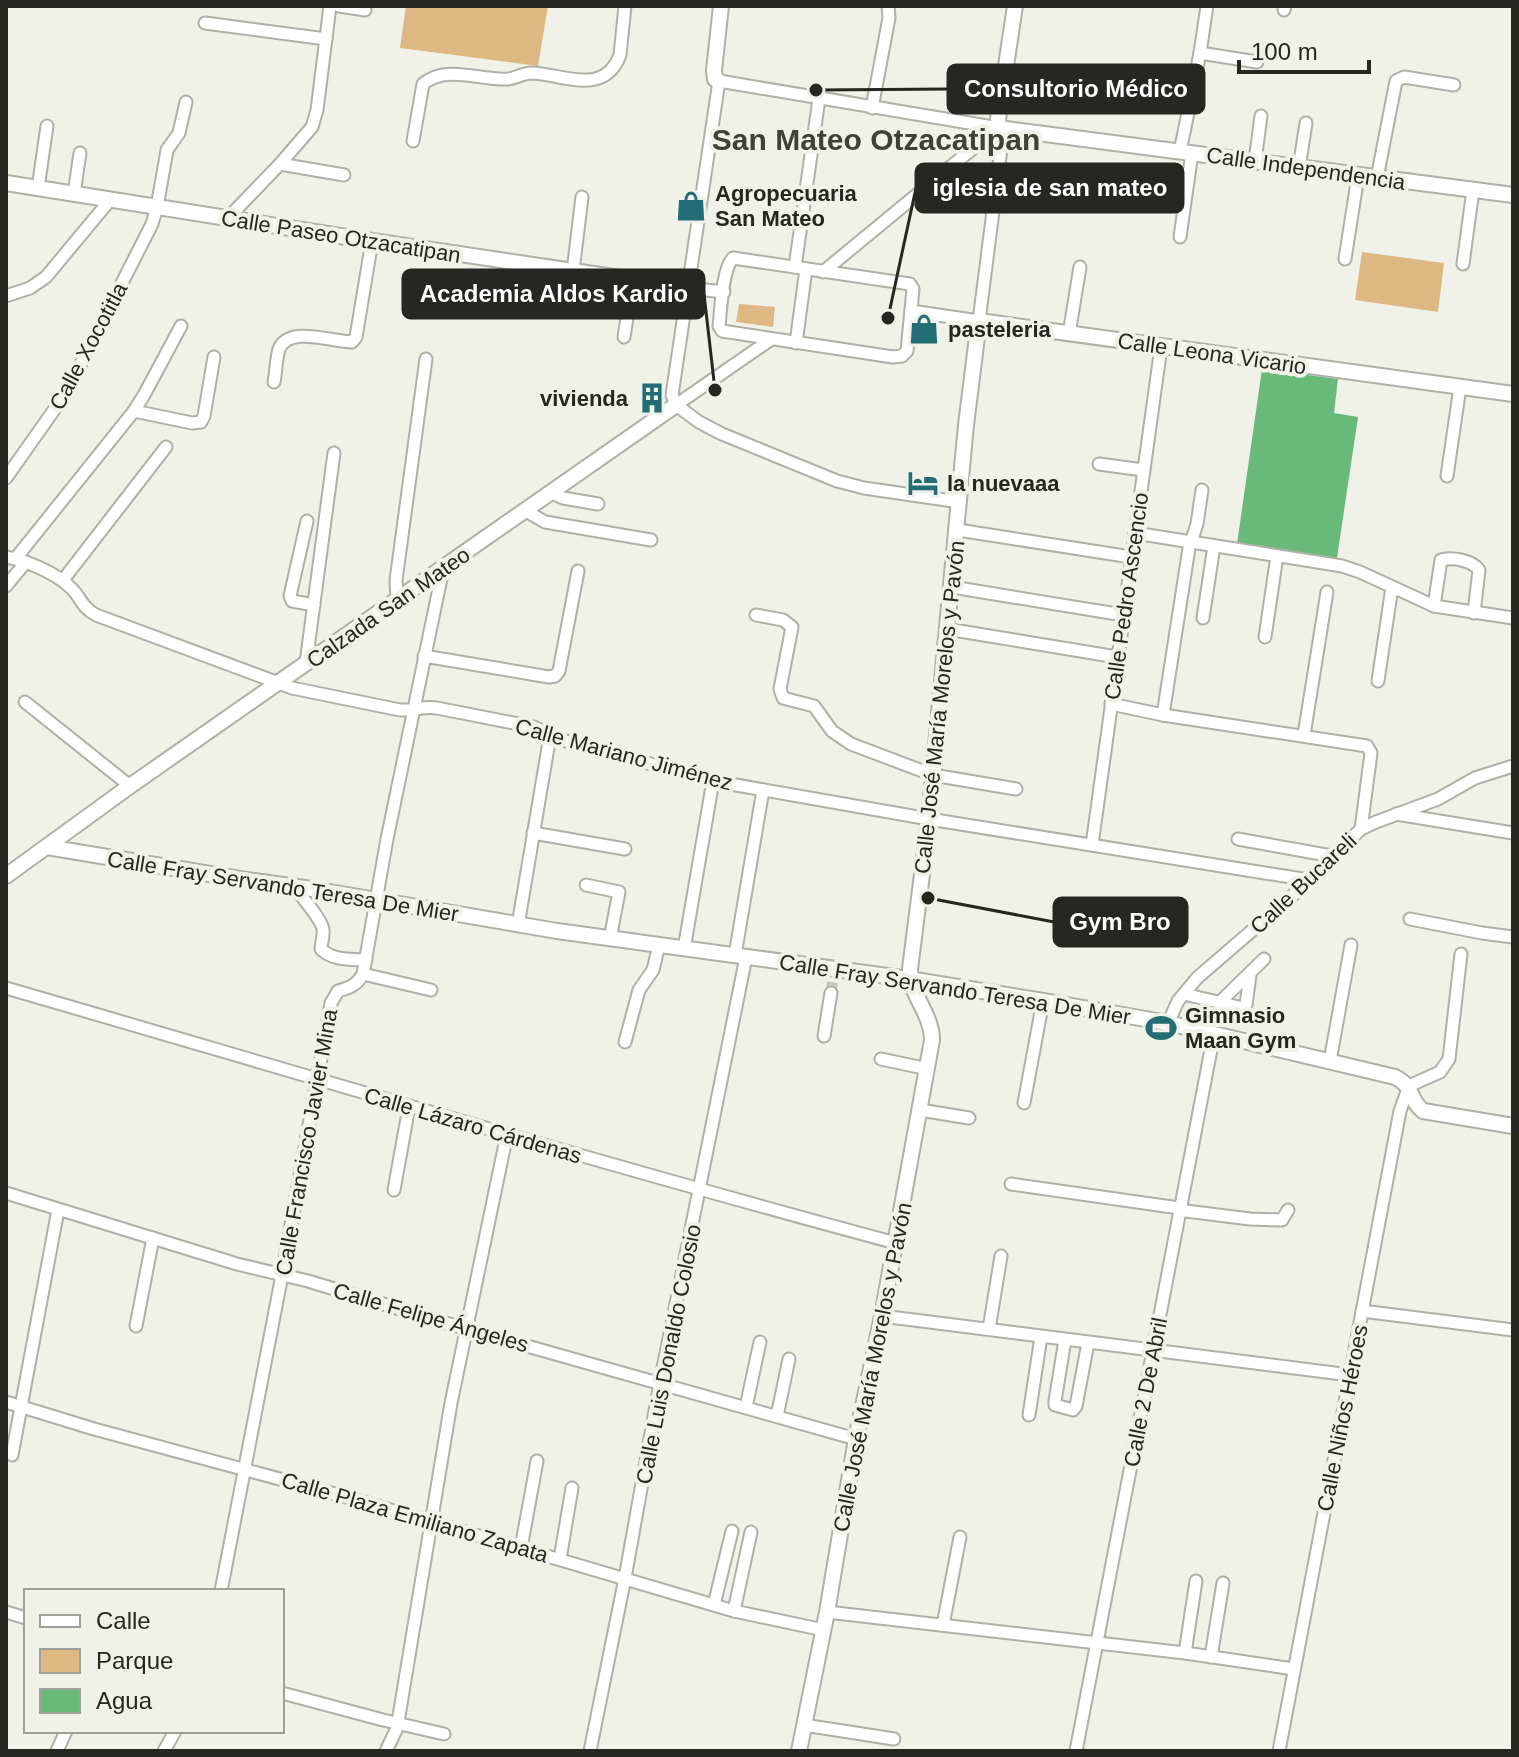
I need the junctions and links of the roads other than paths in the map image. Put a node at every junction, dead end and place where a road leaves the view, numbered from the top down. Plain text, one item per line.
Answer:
1 (330, 6) edge
2 (339, 6) edge
3 (625, 6) edge
4 (721, 6) edge
5 (888, 6) edge
6 (1015, 6) edge
7 (1207, 6) edge
8 (365, 10) dead end
9 (205, 23) dead end
10 (326, 39) junction
11 (1200, 53) junction
12 (1257, 62) dead end
13 (719, 81) junction
14 (1454, 85) dead end
15 (819, 99) junction
16 (186, 102) dead end
17 (872, 108) junction
18 (1261, 116) dead end
19 (1306, 123) dead end
20 (47, 126) dead end
21 (996, 128) junction
22 (413, 141) dead end
23 (1186, 152) junction
24 (80, 153) dead end
25 (1255, 161) junction
26 (280, 164) junction
27 (1299, 168) junction
28 (344, 175) dead end
29 (1358, 176) junction
30 (1377, 178) junction
31 (6, 183) edge
32 (38, 188) junction
33 (1473, 190) junction
34 (74, 194) junction
35 (1513, 195) edge
36 (582, 197) dead end
37 (110, 200) junction
38 (157, 207) junction
39 (227, 219) junction
40 (1180, 237) dead end
41 (372, 241) junction
42 (1345, 259) dead end
43 (1463, 264) dead end
44 (1080, 267) dead end
45 (801, 268) junction
46 (573, 271) junction
47 (823, 272) junction
48 (633, 280) junction
49 (688, 288) junction
50 (724, 292) junction
51 (6, 296) edge
52 (911, 311) junction
53 (979, 321) junction
54 (181, 326) dead end
55 (1069, 334) junction
56 (624, 337) dead end
57 (770, 340) junction
58 (796, 343) junction
59 (1161, 347) junction
60 (214, 357) dead end
61 (426, 359) dead end
62 (274, 382) dead end
63 (1460, 387) junction
64 (1513, 394) edge
65 (676, 405) junction
66 (134, 411) junction
67 (166, 447) dead end
68 (334, 453) dead end
69 (1099, 464) dead end
70 (1143, 470) junction
71 (1447, 476) dead end
72 (6, 478) edge
73 (1202, 490) dead end
74 (552, 493) junction
75 (960, 502) junction
76 (598, 504) dead end
77 (526, 511) junction
78 (307, 521) dead end
79 (958, 530) junction
80 (1135, 533) junction
81 (651, 540) dead end
82 (1191, 542) junction
83 (1214, 546) junction
84 (1277, 556) junction
85 (1131, 557) junction
86 (16, 559) edge
87 (443, 569) junction
88 (578, 571) dead end
89 (63, 580) junction
90 (6, 586) edge
91 (952, 587) junction
92 (1392, 587) junction
93 (1327, 592) dead end
94 (397, 600) junction
95 (314, 605) junction
96 (1434, 606) junction
97 (1474, 613) junction
98 (756, 615) dead end
99 (1123, 615) junction
100 (1203, 618) dead end
101 (1513, 618) edge
102 (947, 629) junction
103 (1265, 637) dead end
104 (424, 656) junction
105 (1117, 657) junction
106 (306, 663) junction
107 (1378, 681) dead end
108 (280, 683) junction
109 (25, 702) dead end
110 (1111, 704) junction
111 (414, 709) junction
112 (1163, 715) junction
113 (1304, 735) junction
114 (550, 736) junction
115 (1513, 766) edge
116 (933, 775) junction
117 (713, 781) junction
118 (130, 786) junction
119 (1016, 789) dead end
120 (763, 790) junction
121 (1396, 814) junction
122 (929, 819) junction
123 (1361, 829) junction
124 (533, 833) junction
125 (1513, 833) edge
126 (1238, 839) dead end
127 (1092, 845) junction
128 (47, 847) junction
129 (625, 849) dead end
130 (1332, 856) junction
131 (6, 876) edge
132 (1309, 880) junction
133 (586, 885) dead end
134 (294, 886) junction
135 (377, 900) junction
136 (1410, 919) dead end
137 (518, 925) junction
138 (1513, 937) edge
139 (610, 939) junction
140 (659, 945) junction
141 (1351, 945) dead end
142 (684, 949) junction
143 (1461, 954) dead end
144 (741, 956) junction
145 (1264, 959) dead end
146 (366, 960) junction
147 (363, 974) junction
148 (1250, 975) junction
149 (909, 979) junction
150 (6, 988) edge
151 (431, 990) dead end
152 (831, 993) tunnel mouth
153 (1184, 994) junction
154 (1043, 1001) junction
155 (1219, 1003) junction
156 (1168, 1023) junction
157 (1214, 1034) junction
158 (824, 1036) dead end
159 (625, 1042) dead end
160 (881, 1059) dead end
161 (1330, 1061) junction
162 (928, 1069) junction
163 (318, 1080) junction
164 (1409, 1086) junction
165 (1024, 1103) dead end
166 (409, 1107) junction
167 (920, 1110) junction
168 (969, 1118) dead end
169 (1513, 1126) edge
170 (507, 1134) junction
171 (1011, 1184) dead end
172 (394, 1190) dead end
173 (700, 1190) junction
174 (6, 1193) edge
175 (1179, 1208) junction
176 (58, 1210) junction
177 (1288, 1210) dead end
178 (153, 1238) junction
179 (896, 1243) junction
180 (1001, 1256) dead end
181 (282, 1275) junction
182 (1362, 1311) junction
183 (882, 1316) junction
184 (136, 1326) dead end
185 (468, 1329) junction
186 (989, 1329) junction
187 (1513, 1330) edge
188 (1041, 1337) junction
189 (1065, 1340) junction
190 (760, 1342) dead end
191 (1088, 1343) junction
192 (1153, 1350) junction
193 (789, 1359) dead end
194 (1350, 1375) junction
195 (660, 1383) junction
196 (6, 1402) edge
197 (746, 1407) junction
198 (21, 1408) junction
199 (1029, 1415) dead end
200 (777, 1416) junction
201 (856, 1439) junction
202 (12, 1455) dead end
203 (537, 1461) dead end
204 (244, 1469) junction
205 (572, 1488) dead end
206 (431, 1522) junction
207 (732, 1531) dead end
208 (751, 1532) dead end
209 (960, 1537) dead end
210 (521, 1548) junction
211 (560, 1559) junction
212 (625, 1578) junction
213 (1196, 1581) dead end
214 (1223, 1583) dead end
215 (221, 1589) edge
216 (714, 1605) junction
217 (734, 1611) junction
218 (827, 1612) junction
219 (943, 1625) junction
220 (824, 1630) junction
221 (1098, 1643) junction
222 (1185, 1653) junction
223 (1211, 1657) junction
224 (1294, 1669) junction
225 (284, 1694) edge
226 (398, 1723) junction
227 (804, 1725) junction
228 (174, 1733) edge
229 (444, 1734) dead end
230 (894, 1739) dead end
231 (164, 1751) edge
232 (386, 1751) edge
233 (590, 1751) edge
234 (799, 1751) edge
235 (1076, 1751) edge
236 (1279, 1751) edge

1 - 10 street
2 - 8 street
3 - 22 street
4 - 13 main road
5 - 17 street
6 - 21 main road
7 - 11 street
9 - 10 street
10 - 26 street
11 - 12 street
11 - 23 street
13 - 15 street, Calle Independencia
13 - 49 street
14 - 30 street
15 - 17 street, Calle Independencia
15 - 45 street
16 - 38 street, Calle Xocotitla
17 - 21 street, Calle Independencia
18 - 25 street
19 - 27 street
20 - 32 street
21 - 23 main road, Calle Independencia
21 - 47 street
21 - 53 street, Calle José María Morelos y Pavón
23 - 25 main road, Calle Independencia
23 - 40 street
24 - 34 street
25 - 27 main road, Calle Independencia
26 - 28 street
26 - 39 street
27 - 29 main road, Calle Independencia
29 - 30 main road, Calle Independencia
29 - 42 street
30 - 33 main road, Calle Independencia
31 - 32 main road, Calle Paseo Otzacatipan
32 - 34 main road, Calle Paseo Otzacatipan
33 - 35 main road, Calle Independencia
33 - 43 street
34 - 37 main road, Calle Paseo Otzacatipan
36 - 46 street
37 - 38 main road, Calle Paseo Otzacatipan
37 - 51 street
38 - 39 main road, Calle Paseo Otzacatipan
38 - 72 street, Calle Xocotitla
39 - 41 main road, Calle Paseo Otzacatipan
41 - 46 main road, Calle Paseo Otzacatipan
41 - 62 street
44 - 55 street
45 - 47 street
45 - 50 street
45 - 58 street
46 - 48 main road, Calle Paseo Otzacatipan
47 - 52 street
48 - 49 main road, Calle Paseo Otzacatipan
48 - 56 street
49 - 50 street, Calle Paseo Otzacatipan
49 - 65 street
50 - 57 street
52 - 53 street, Calle Leona Vicario
52 - 58 street
53 - 55 main road, Calle Leona Vicario
53 - 75 main road, Calle José María Morelos y Pavón
54 - 66 street
55 - 59 main road, Calle Leona Vicario
57 - 58 street
57 - 65 street, Calzada San Mateo
59 - 63 main road, Calle Leona Vicario
59 - 70 street, Calle Pedro Ascencio
60 - 66 street
61 - 94 street
63 - 64 main road, Calle Leona Vicario
63 - 71 street
65 - 74 main road, Calzada San Mateo
65 - 75 street
66 - 86 street
67 - 89 street
68 - 95 street
69 - 70 street
70 - 80 street, Calle Pedro Ascencio
73 - 82 street
74 - 76 street
74 - 77 main road, Calzada San Mateo
75 - 79 main road, Calle José María Morelos y Pavón
77 - 81 street
77 - 87 main road, Calzada San Mateo
78 - 95 street
79 - 85 street
79 - 91 main road, Calle José María Morelos y Pavón
80 - 82 street
80 - 85 street, Calle Pedro Ascencio
82 - 83 street
82 - 112 street
83 - 84 street
83 - 100 street
84 - 92 street
84 - 103 street
85 - 99 street, Calle Pedro Ascencio
86 - 89 street
86 - 90 street
87 - 94 main road, Calzada San Mateo
87 - 104 street
88 - 104 street
89 - 108 street, Calle Mariano Jiménez
91 - 99 street
91 - 102 main road, Calle José María Morelos y Pavón
92 - 96 street
92 - 107 street
93 - 113 street
94 - 106 main road, Calzada San Mateo
95 - 106 street
96 - 97 street
96 - 97 street
97 - 101 street
98 - 116 street
99 - 105 street, Calle Pedro Ascencio
102 - 105 street
102 - 116 main road, Calle José María Morelos y Pavón
104 - 111 street
105 - 110 street, Calle Pedro Ascencio
106 - 108 main road, Calzada San Mateo
108 - 111 street, Calle Mariano Jiménez
108 - 118 main road, Calzada San Mateo
109 - 118 street
110 - 112 street
110 - 127 street, Calle Pedro Ascencio
111 - 114 street, Calle Mariano Jiménez
111 - 135 street
112 - 113 street
113 - 123 street
114 - 117 street, Calle Mariano Jiménez
114 - 124 street
115 - 121 street, Calle Bucareli
116 - 119 street
116 - 122 main road, Calle José María Morelos y Pavón
117 - 120 street, Calle Mariano Jiménez
117 - 142 street
118 - 128 main road, Calzada San Mateo
120 - 122 street, Calle Mariano Jiménez
120 - 144 street, Calle Luis Donaldo Colosio
121 - 123 street, Calle Bucareli
121 - 125 street
122 - 127 street, Calle Mariano Jiménez
122 - 149 main road, Calle José María Morelos y Pavón
123 - 130 street, Calle Bucareli
124 - 129 street
124 - 137 street
126 - 130 street
127 - 132 street, Calle Mariano Jiménez
128 - 131 main road, Calzada San Mateo
128 - 134 main road, Calle Fray Servando Teresa De Mier
130 - 132 street, Calle Bucareli
132 - 153 street, Calle Bucareli
133 - 139 street
134 - 135 main road, Calle Fray Servando Teresa De Mier
134 - 146 street
135 - 137 main road, Calle Fray Servando Teresa De Mier
135 - 146 street
136 - 138 street
137 - 139 main road, Calle Fray Servando Teresa De Mier
139 - 140 main road, Calle Fray Servando Teresa De Mier
140 - 142 main road, Calle Fray Servando Teresa De Mier
140 - 159 street
141 - 161 street
142 - 144 main road, Calle Fray Servando Teresa De Mier
143 - 164 street
144 - 149 main road, Calle Fray Servando Teresa De Mier
144 - 173 street, Calle Luis Donaldo Colosio
145 - 148 street
146 - 147 street
147 - 151 street
147 - 163 street, Calle Francisco Javier Mina
148 - 155 street
148 - 155 street
149 - 154 main road, Calle Fray Servando Teresa De Mier
149 - 162 main road, Calle José María Morelos y Pavón
150 - 163 street, Calle Lázaro Cárdenas
152 - 158 street
153 - 155 street
153 - 156 street, Calle Bucareli
154 - 156 main road, Calle Fray Servando Teresa De Mier
154 - 165 street
156 - 157 main road, Calle Fray Servando Teresa De Mier
157 - 161 main road, Calle Fray Servando Teresa De Mier
157 - 175 street, Calle 2 De Abril
160 - 162 street
161 - 164 main road, Calle Fray Servando Teresa De Mier
162 - 167 main road, Calle José María Morelos y Pavón
163 - 166 street, Calle Lázaro Cárdenas
163 - 181 street, Calle Francisco Javier Mina
164 - 169 main road, Calle Fray Servando Teresa De Mier
164 - 182 street, Calle Niños Héroes
166 - 170 street, Calle Lázaro Cárdenas
166 - 172 street
167 - 168 street
167 - 179 main road, Calle José María Morelos y Pavón
170 - 173 street, Calle Lázaro Cárdenas
170 - 185 street
171 - 175 street
173 - 179 street, Calle Lázaro Cárdenas
173 - 195 street, Calle Luis Donaldo Colosio
174 - 176 street, Calle Felipe Ángeles
175 - 177 street
175 - 192 street, Calle 2 De Abril
176 - 178 street, Calle Felipe Ángeles
176 - 198 street
178 - 181 street, Calle Felipe Ángeles
178 - 184 street
179 - 183 main road, Calle José María Morelos y Pavón
180 - 186 street
181 - 185 street, Calle Felipe Ángeles
181 - 204 street, Calle Francisco Javier Mina
182 - 187 street
182 - 194 street, Calle Niños Héroes
183 - 186 street
183 - 201 main road, Calle José María Morelos y Pavón
185 - 195 street, Calle Felipe Ángeles
185 - 206 street
186 - 188 street
188 - 189 street
188 - 199 street
189 - 191 street
189 - 191 street
190 - 197 street
191 - 192 street
192 - 194 street
192 - 221 street, Calle 2 De Abril
193 - 200 street
194 - 224 street, Calle Niños Héroes
195 - 197 street, Calle Felipe Ángeles
195 - 212 street, Calle Luis Donaldo Colosio
196 - 198 street, Calle Plaza Emiliano Zapata
197 - 200 street, Calle Felipe Ángeles
198 - 202 street
198 - 204 street, Calle Plaza Emiliano Zapata
200 - 201 street, Calle Felipe Ángeles
201 - 218 main road, Calle José María Morelos y Pavón
203 - 210 street
204 - 206 street, Calle Plaza Emiliano Zapata
204 - 215 street, Calle Francisco Javier Mina
205 - 211 street
206 - 210 street, Calle Plaza Emiliano Zapata
206 - 226 street
207 - 216 street
208 - 217 street
209 - 219 street
210 - 211 street, Calle Plaza Emiliano Zapata
211 - 212 street, Calle Plaza Emiliano Zapata
212 - 216 street, Calle Plaza Emiliano Zapata
212 - 233 street, Calle Luis Donaldo Colosio
213 - 222 street
214 - 223 street
216 - 217 street, Calle Plaza Emiliano Zapata
217 - 220 street, Calle Plaza Emiliano Zapata
218 - 219 street
218 - 220 main road, Calle José María Morelos y Pavón
219 - 221 street
220 - 227 main road, Calle José María Morelos y Pavón
221 - 222 street
221 - 235 street, Calle 2 De Abril
222 - 223 street
223 - 224 street
224 - 236 street, Calle Niños Héroes
225 - 226 street
226 - 229 street
226 - 232 street
227 - 230 street
227 - 234 main road, Calle José María Morelos y Pavón
228 - 231 street

